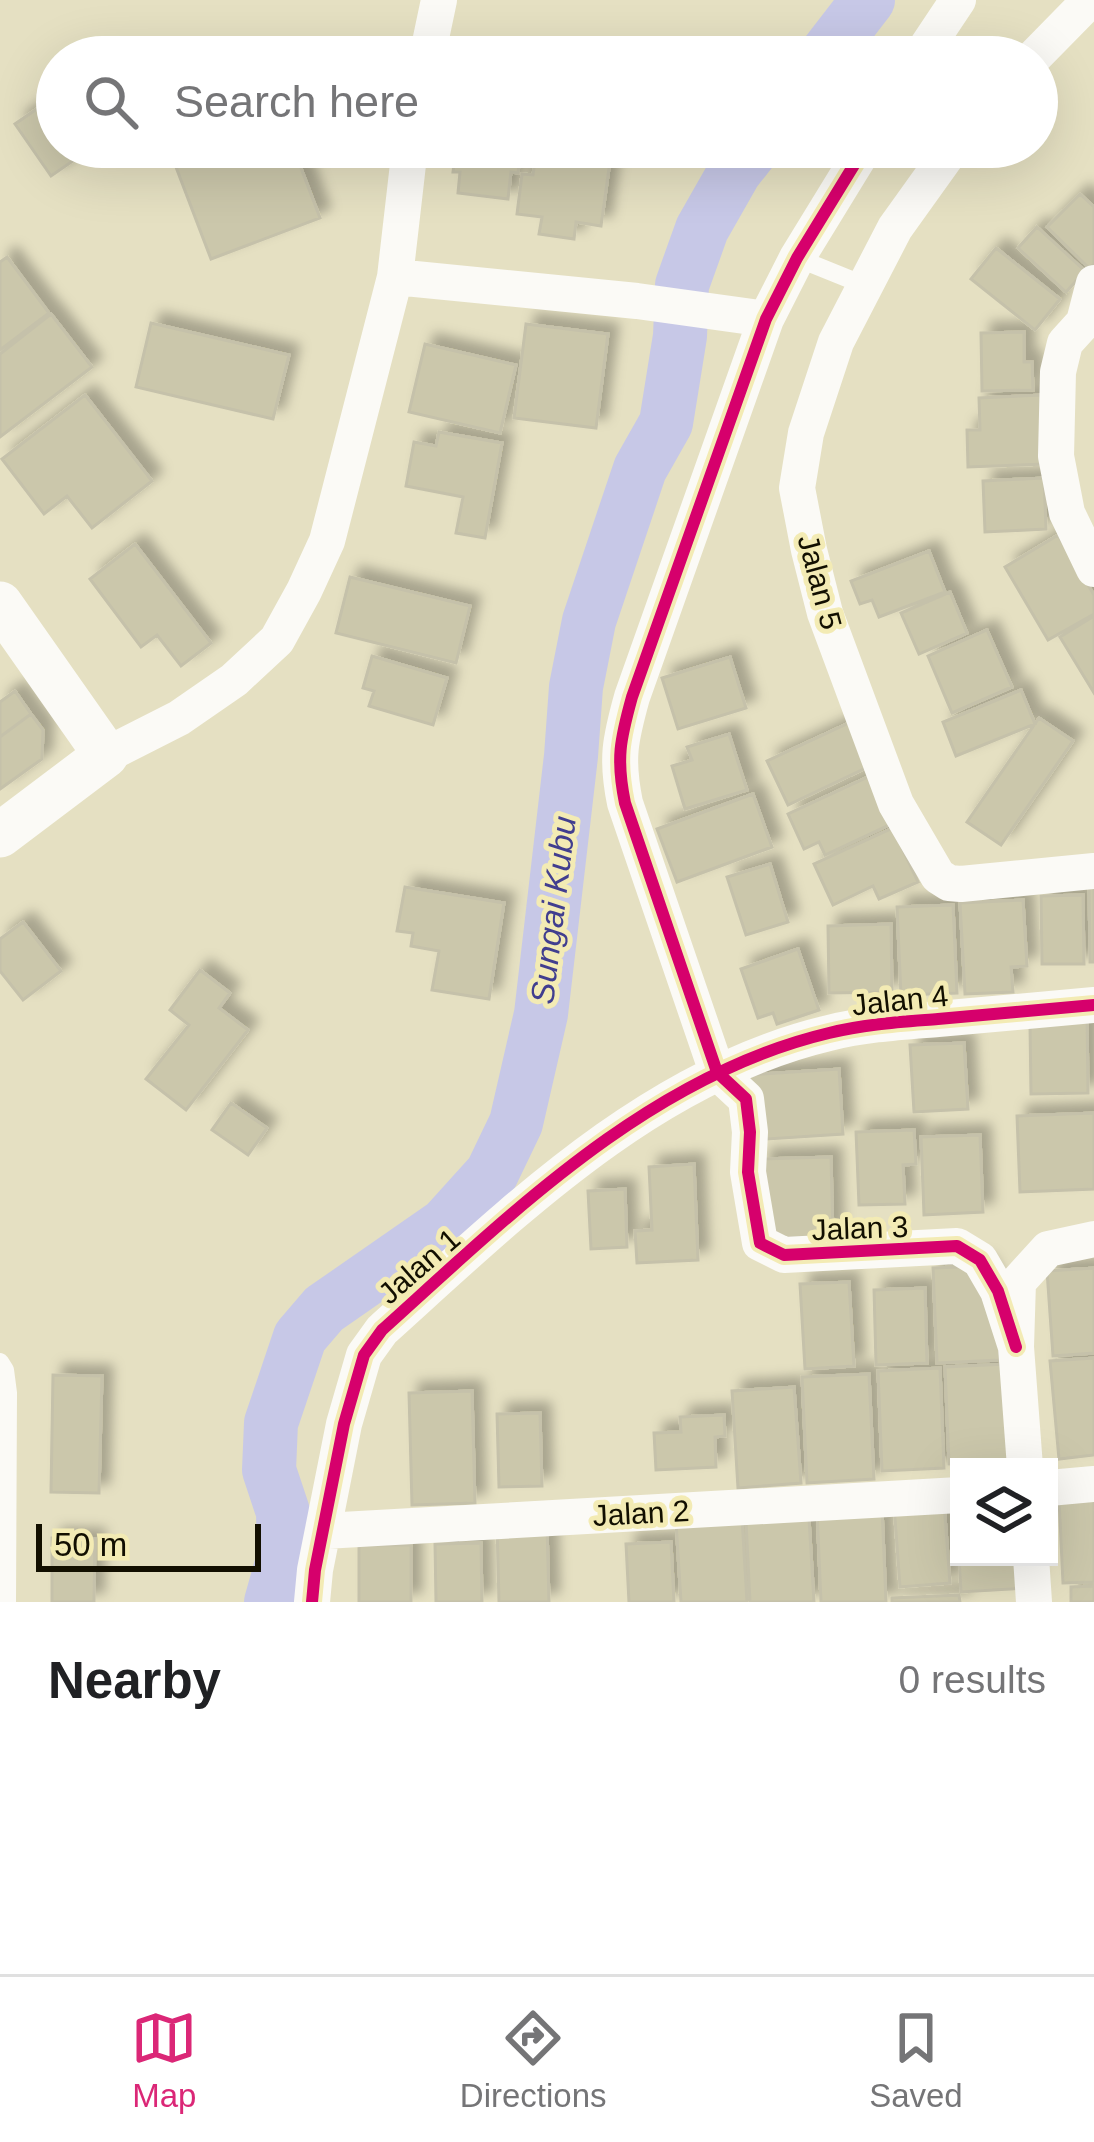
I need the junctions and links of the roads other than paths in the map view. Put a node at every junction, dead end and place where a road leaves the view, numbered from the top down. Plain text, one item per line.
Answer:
1 (439, 0) edge
2 (958, 0) edge
3 (1090, 0) edge
4 (431, 36) edge
5 (934, 36) edge
6 (1055, 36) edge
7 (408, 168) edge
8 (852, 168) edge
9 (938, 168) edge
10 (797, 258) junction
11 (395, 277) junction
12 (1094, 283) edge
13 (864, 285) junction
14 (766, 319) junction
15 (1089, 322) edge
16 (1094, 569) edge
17 (0, 604) edge
18 (106, 754) junction
19 (0, 835) edge
20 (1094, 871) edge
21 (1094, 1005) edge
22 (717, 1072) junction
23 (1094, 1239) edge
24 (1016, 1347) junction
25 (0, 1362) edge
26 (1024, 1458) edge
27 (1094, 1484) edge
28 (1058, 1487) edge
29 (950, 1496) edge
30 (323, 1531) junction
31 (1032, 1566) edge
32 (7, 1602) edge
33 (312, 1602) edge
34 (1034, 1602) edge

1 - 4 street
2 - 5 street
3 - 6 street
7 - 11 street
8 - 10 street
9 - 13 street, Jalan 5
10 - 13 lane
10 - 14 street
11 - 14 street
11 - 18 street
12 - 15 street
13 - 20 street, Jalan 5
14 - 22 street
15 - 16 street
17 - 18 street
18 - 19 street
21 - 22 street, Jalan 4
22 - 24 street, Jalan 3
22 - 30 street, Jalan 1
23 - 24 street
24 - 26 street
25 - 32 lane
27 - 28 street
29 - 30 street, Jalan 2
30 - 33 street, Jalan 1
31 - 34 street

